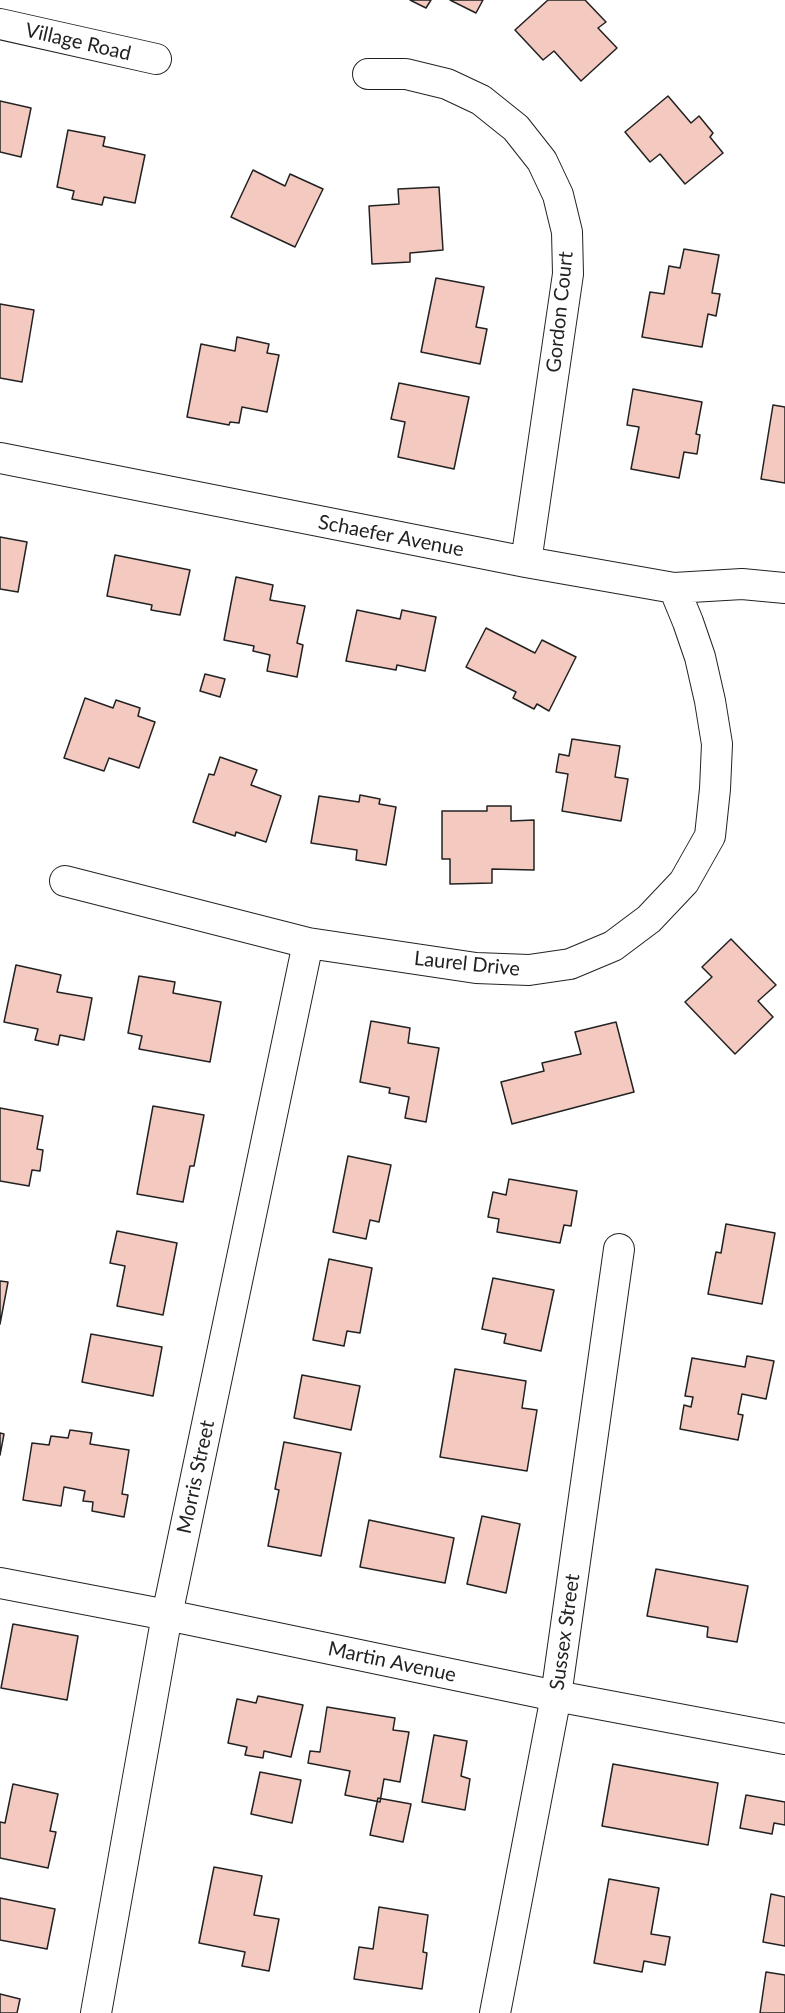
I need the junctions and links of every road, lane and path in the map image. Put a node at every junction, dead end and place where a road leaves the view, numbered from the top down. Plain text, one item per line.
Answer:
1 (0, 24) edge
2 (156, 59) dead end
3 (368, 74) dead end
4 (0, 458) edge
5 (526, 562) junction
6 (674, 588) junction
7 (785, 588) edge
8 (65, 881) dead end
9 (308, 943) junction
10 (619, 1249) dead end
11 (0, 1583) edge
12 (167, 1615) junction
13 (556, 1696) junction
14 (785, 1739) edge
15 (96, 2013) edge
16 (495, 2013) edge

1 - 2 street, Village Road
3 - 5 street, Gordon Court
4 - 5 street, Schaefer Avenue
5 - 6 street, Schaefer Avenue
6 - 7 street, Schaefer Avenue
6 - 9 street, Laurel Drive
8 - 9 street, Laurel Drive
9 - 12 street, Morris Street
10 - 13 street, Sussex Street
11 - 12 street, Martin Avenue
12 - 13 street, Martin Avenue
12 - 15 street, Morris Street
13 - 14 street, Martin Avenue
13 - 16 street, Sussex Street

